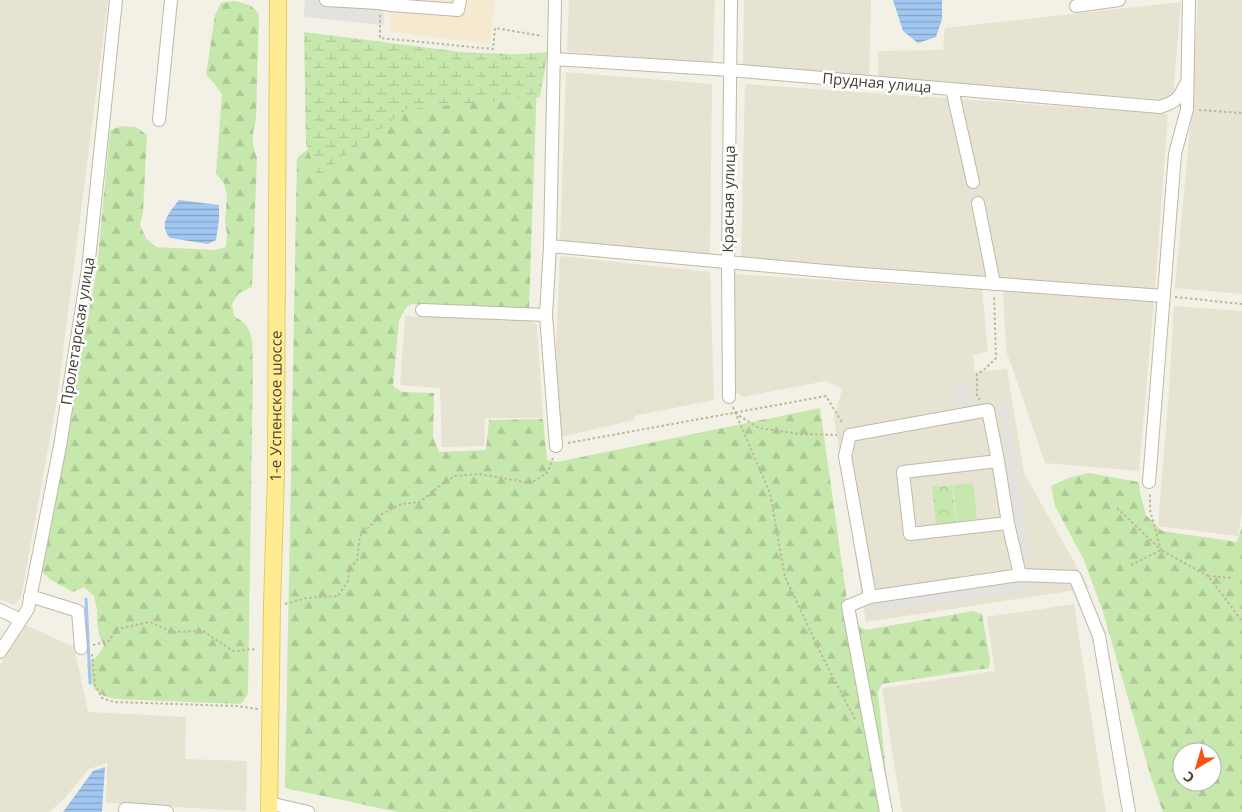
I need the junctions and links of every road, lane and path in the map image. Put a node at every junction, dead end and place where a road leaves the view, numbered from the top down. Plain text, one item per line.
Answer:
1 (116, 0) edge
2 (171, 0) edge
3 (278, 0) edge
4 (326, 0) edge
5 (460, 0) edge
6 (555, 0) edge
7 (731, 0) edge
8 (1119, 0) edge
9 (1189, 0) edge
10 (380, 3) junction
11 (416, 3) edge
12 (1076, 6) dead end
13 (554, 38) junction
14 (554, 59) junction
15 (730, 70) junction
16 (1187, 82) junction
17 (952, 89) junction
18 (1187, 108) junction
19 (1242, 114) edge
20 (159, 120) dead end
21 (973, 182) dead end
22 (978, 203) dead end
23 (550, 246) junction
24 (728, 263) junction
25 (994, 284) junction
26 (1164, 296) junction
27 (1242, 304) edge
28 (422, 310) dead end
29 (546, 315) junction
30 (729, 397) joint
31 (988, 410) junction
32 (735, 413) junction
33 (850, 435) junction
34 (556, 446) junction
35 (998, 461) junction
36 (1149, 482) joint
37 (1117, 508) dead end
38 (1008, 523) junction
39 (1160, 550) junction
40 (1131, 565) dead end
41 (1020, 575) junction
42 (1208, 576) junction
43 (1233, 578) dead end
44 (30, 596) junction
45 (870, 597) junction
46 (272, 605) junction
47 (0, 610) edge
48 (22, 620) junction
49 (1242, 621) edge
50 (86, 647) joint
51 (262, 648) dead end
52 (0, 652) edge
53 (92, 655) dead end
54 (270, 710) junction
55 (860, 727) dead end
56 (269, 808) edge
57 (125, 809) dead end
58 (166, 812) edge
59 (308, 812) edge
60 (886, 812) edge
61 (1129, 812) edge

1 - 44 street, Пролетарская улица
2 - 20 street
3 - 46 main road, 1-е Успенское шоссе
4 - 10 street
5 - 11 street
6 - 13 street
7 - 15 street, Красная улица
8 - 12 street
9 - 16 street
10 - 11 street
10 - 13 path
13 - 14 street
14 - 15 street, Прудная улица
14 - 23 street
15 - 17 street, Прудная улица
15 - 24 street, Красная улица
16 - 17 street, Прудная улица
16 - 18 street
17 - 21 street
18 - 19 path
18 - 26 street
22 - 25 street
23 - 24 street
23 - 29 street
24 - 25 street
24 - 30 street, Красная улица
25 - 26 street
25 - 31 path
26 - 27 path
26 - 36 street
28 - 29 street
29 - 34 street
30 - 32 path
31 - 33 street
31 - 35 street
32 - 33 path
32 - 33 path
32 - 34 path
32 - 55 path
33 - 45 street
34 - 46 path
35 - 38 street
35 - 38 street
36 - 39 path
37 - 39 path
38 - 41 street
39 - 40 path
39 - 42 path
41 - 45 street
41 - 61 street
42 - 43 path
42 - 49 path
44 - 48 street, Пролетарская улица
44 - 50 street
45 - 60 street
46 - 54 main road, 1-е Успенское шоссе
47 - 48 street
48 - 52 street, Пролетарская улица
50 - 51 path
53 - 54 path
54 - 56 main road, 1-е Успенское шоссе
56 - 59 street
57 - 58 street

